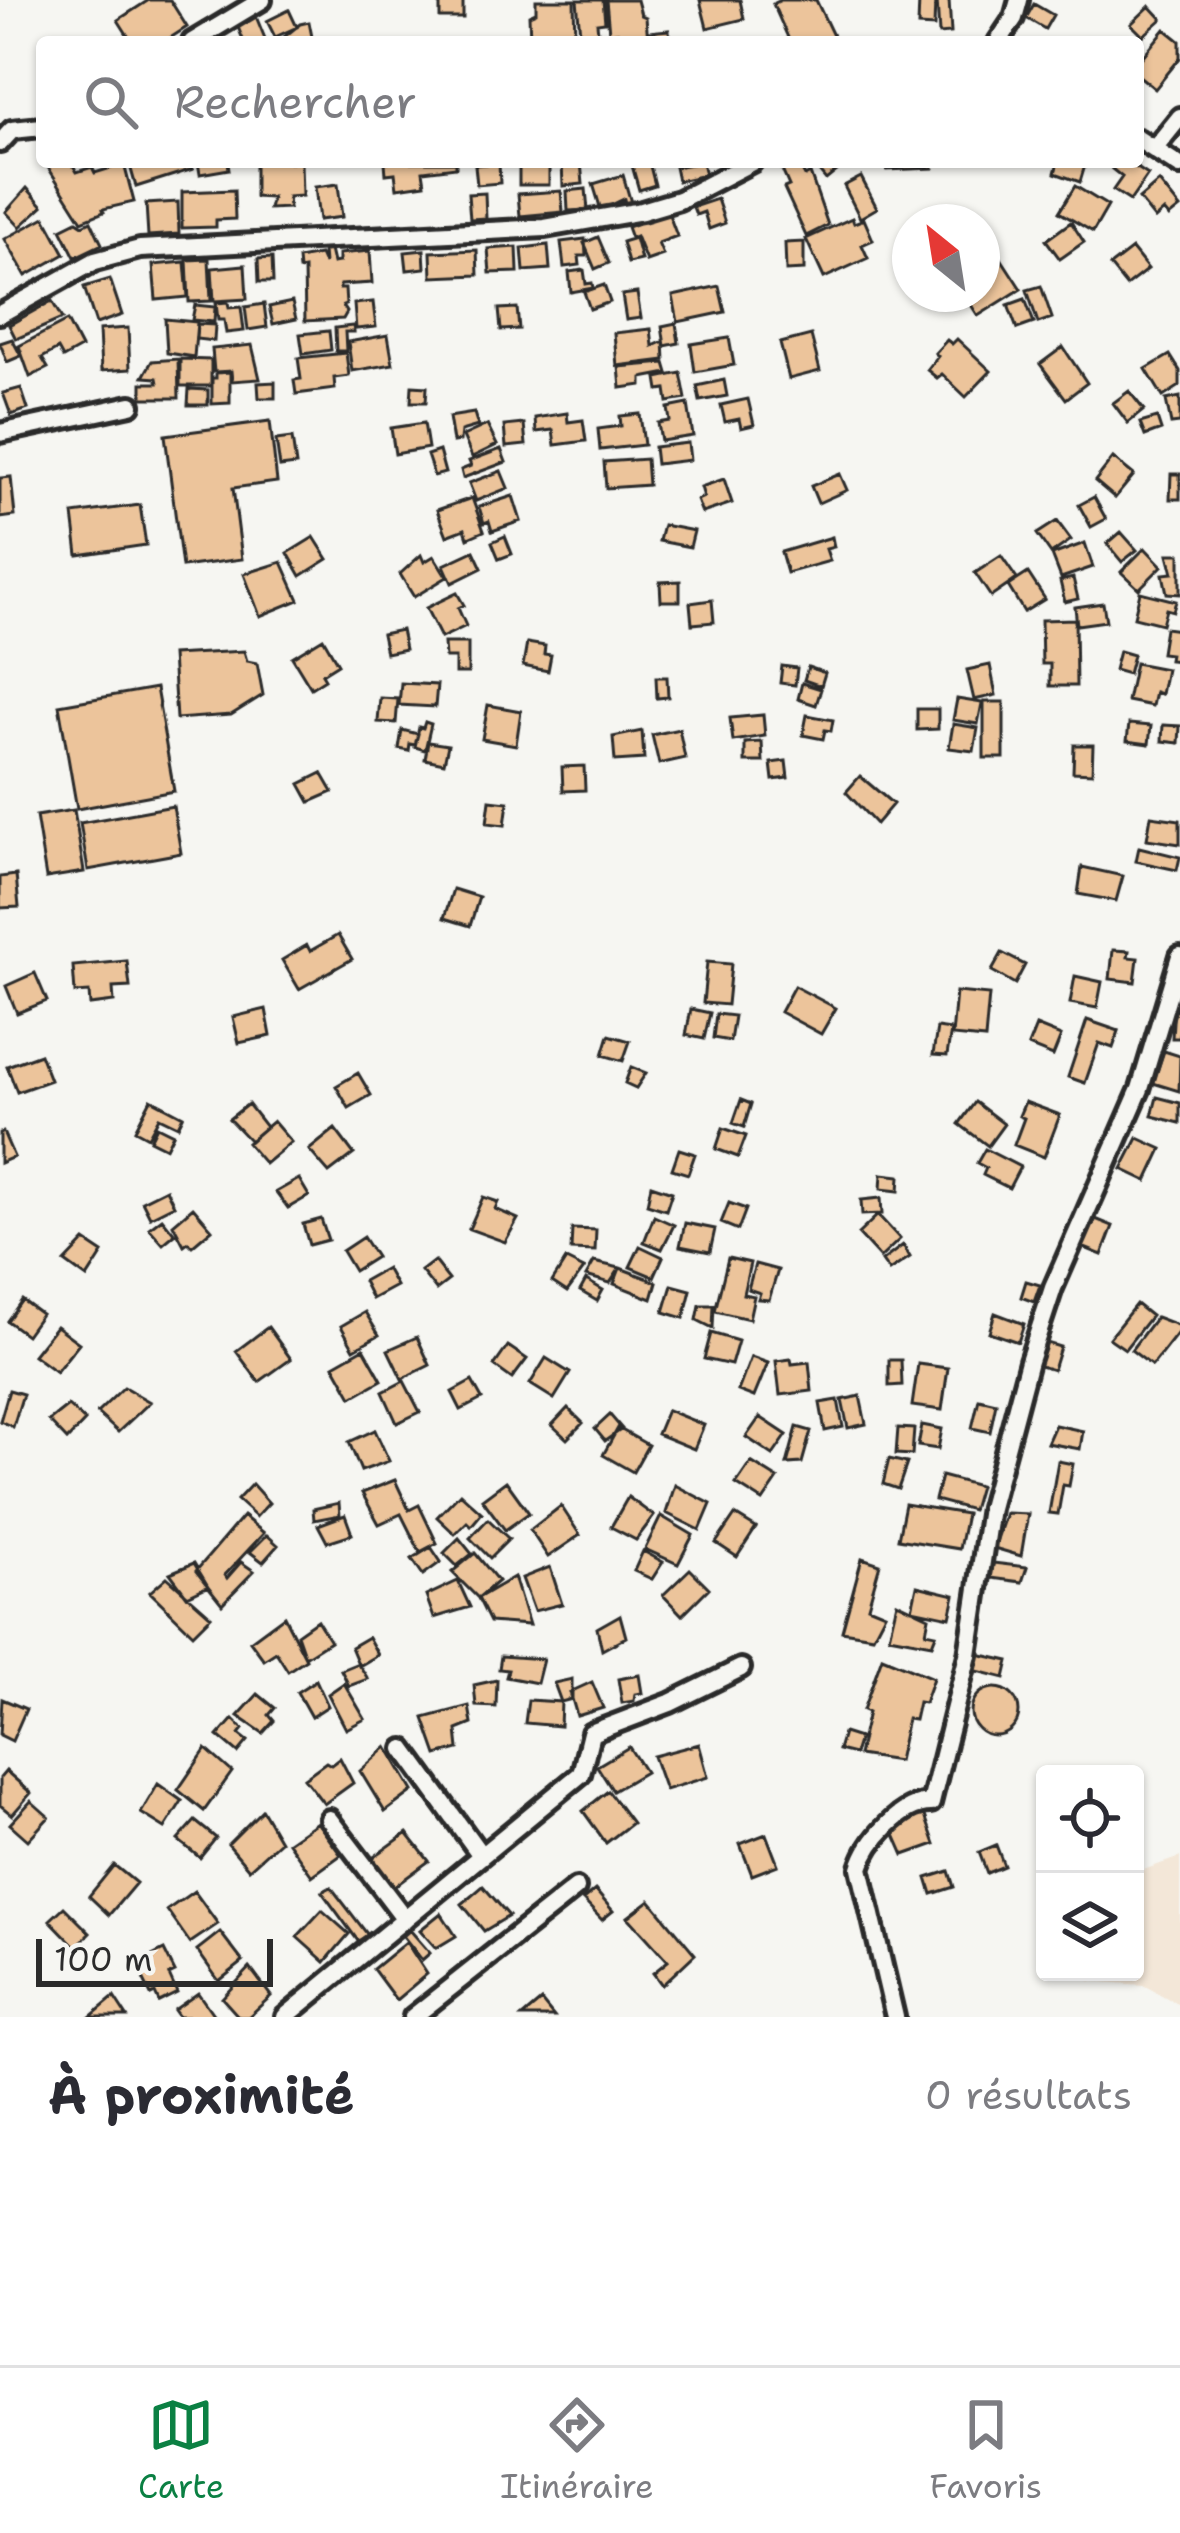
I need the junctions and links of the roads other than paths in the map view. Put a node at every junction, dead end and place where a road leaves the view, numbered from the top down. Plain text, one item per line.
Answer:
1 (262, 0) edge
2 (1019, 0) edge
3 (202, 36) edge
4 (1002, 36) edge
5 (1180, 117) edge
6 (36, 128) edge
7 (1144, 142) edge
8 (0, 143) edge
9 (1155, 148) junction
10 (1180, 166) edge
11 (740, 168) edge
12 (0, 314) edge
13 (130, 405) dead end
14 (0, 434) edge
15 (1180, 956) edge
16 (741, 1668) dead end
17 (404, 1749) dead end
18 (329, 1819) dead end
19 (480, 1854) junction
20 (576, 1888) dead end
21 (405, 1919) junction
22 (285, 2017) edge
23 (413, 2017) edge
24 (895, 2017) edge

1 - 3 street
2 - 4 street
5 - 9 street
6 - 8 street
7 - 9 street
9 - 10 street
11 - 12 street
13 - 14 street
15 - 24 street
16 - 19 street
17 - 19 street
18 - 21 street
19 - 21 street
20 - 23 street
21 - 22 street

